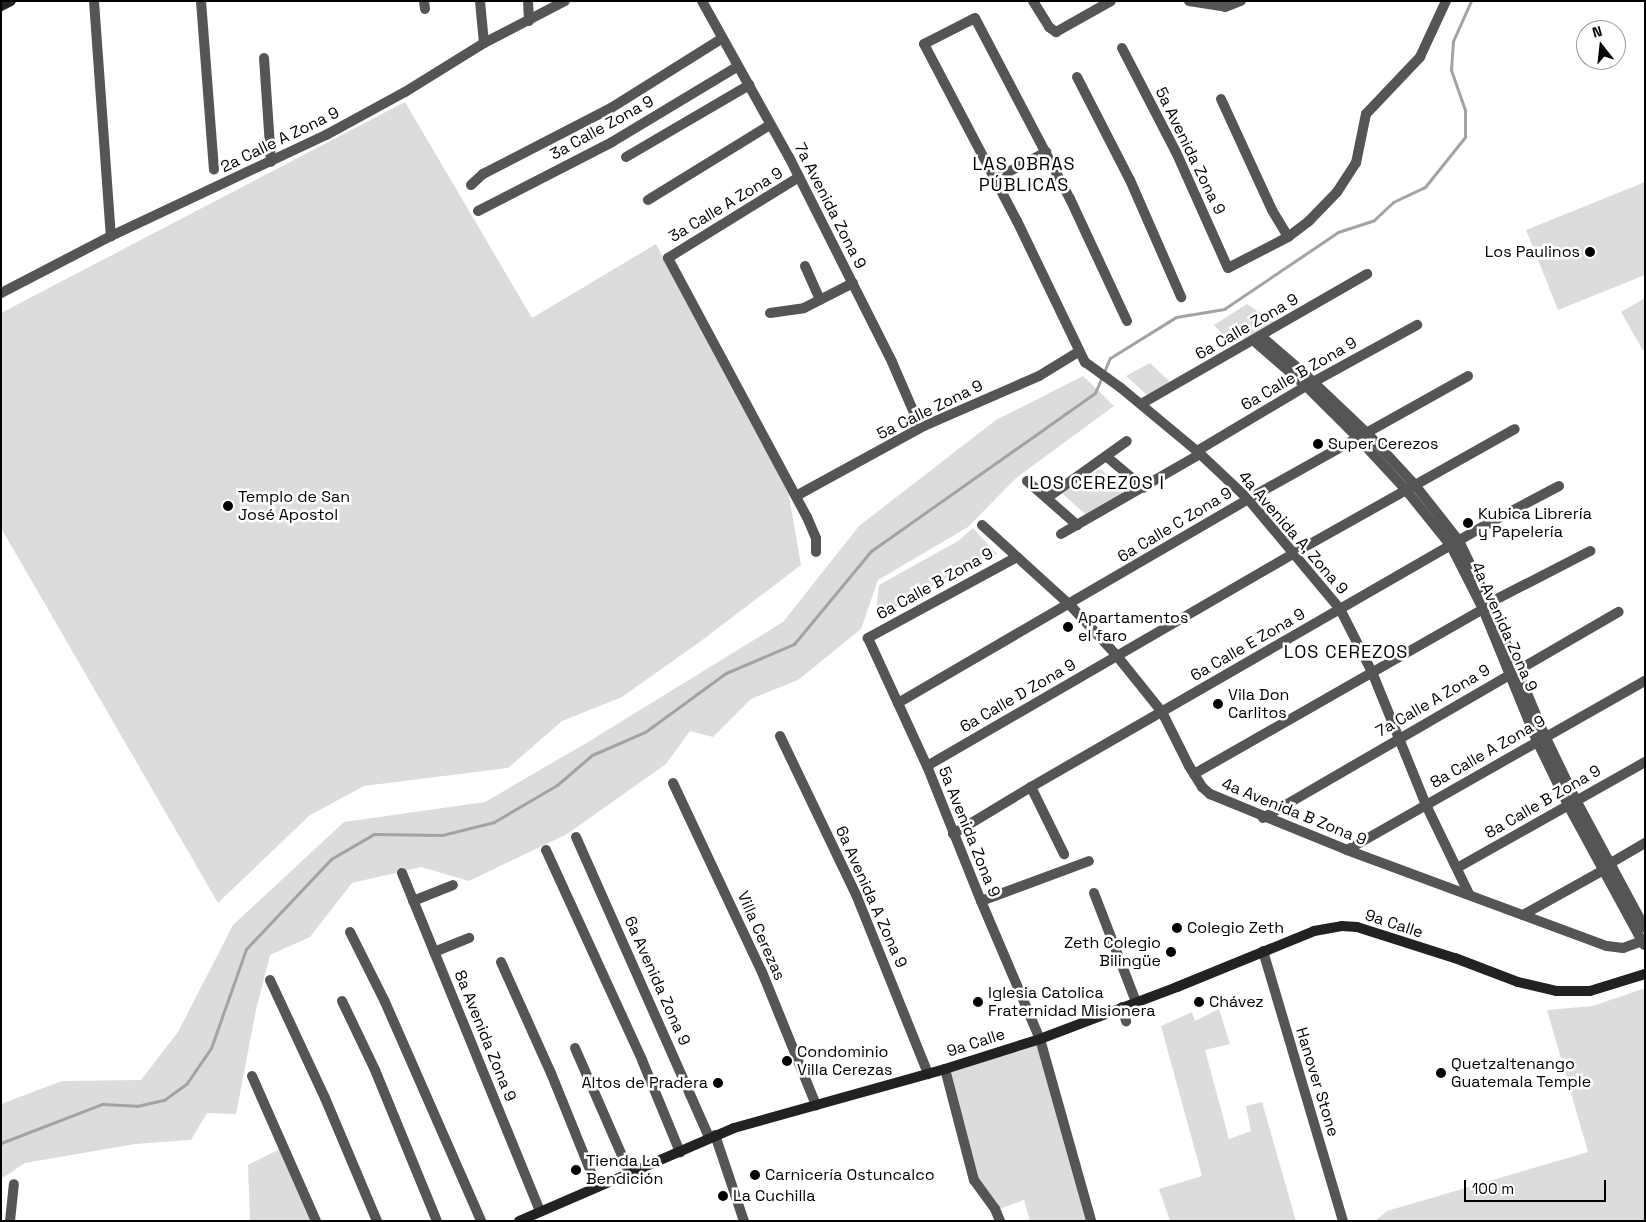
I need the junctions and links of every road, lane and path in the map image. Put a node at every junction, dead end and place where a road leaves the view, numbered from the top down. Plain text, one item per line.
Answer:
1 (11, 1) edge
2 (94, 1) edge
3 (200, 1) edge
4 (480, 1) edge
5 (528, 1) edge
6 (565, 1) edge
7 (702, 1) edge
8 (1033, 1) edge
9 (1111, 1) edge
10 (1189, 1) edge
11 (1241, 1) edge
12 (1446, 1) edge
13 (1, 6) edge
14 (529, 21) junction
15 (721, 39) junction
16 (484, 43) junction
17 (1122, 48) dead end
18 (264, 58) dead end
19 (737, 67) junction
20 (1077, 77) dead end
21 (748, 85) junction
22 (1220, 99) dead end
23 (770, 125) junction
24 (1046, 152) junction
25 (626, 157) dead end
26 (271, 162) junction
27 (214, 170) dead end
28 (800, 177) junction
29 (995, 179) junction
30 (471, 185) dead end
31 (648, 200) dead end
32 (478, 211) dead end
33 (111, 236) junction
34 (1288, 237) junction
35 (805, 266) dead end
36 (1367, 274) dead end
37 (853, 283) junction
38 (2, 292) edge
39 (1181, 296) dead end
40 (820, 300) junction
41 (770, 313) dead end
42 (1127, 321) dead end
43 (1417, 325) dead end
44 (1258, 338) junction
45 (1078, 352) junction
46 (1468, 376) dead end
47 (1310, 384) junction
48 (1141, 404) junction
49 (924, 426) junction
50 (1515, 429) dead end
51 (1362, 435) junction
52 (1127, 441) dead end
53 (1198, 453) junction
54 (1107, 457) junction
55 (1027, 481) dead end
56 (1559, 486) dead end
57 (1144, 488) junction
58 (1410, 488) junction
59 (796, 496) junction
60 (1047, 498) junction
61 (1248, 499) junction
62 (982, 525) dead end
63 (1077, 525) junction
64 (1061, 534) dead end
65 (1455, 544) junction
66 (1590, 551) dead end
67 (816, 552) dead end
68 (1294, 553) junction
69 (1017, 556) junction
70 (1070, 605) junction
71 (1486, 606) junction
72 (1340, 610) junction
73 (1619, 612) dead end
74 (868, 638) joint
75 (1117, 656) junction
76 (1372, 672) junction
77 (1515, 672) junction
78 (1645, 681) edge
79 (898, 703) junction
80 (1162, 712) junction
81 (780, 736) dead end
82 (1399, 738) junction
83 (1541, 738) junction
84 (1645, 762) edge
85 (927, 766) junction
86 (1194, 774) junction
87 (672, 783) dead end
88 (1031, 787) junction
89 (1572, 802) junction
90 (1426, 805) junction
91 (1263, 818) junction
92 (953, 834) junction
93 (576, 837) dead end
94 (1645, 843) edge
95 (546, 850) dead end
96 (1347, 850) junction
97 (1064, 854) dead end
98 (1089, 861) dead end
99 (1605, 867) junction
100 (1457, 868) junction
101 (402, 873) dead end
102 (453, 885) dead end
103 (1094, 893) dead end
104 (1469, 894) junction
105 (413, 901) junction
106 (981, 901) junction
107 (1523, 915) junction
108 (1642, 916) edge
109 (1645, 928) edge
110 (350, 932) dead end
111 (469, 938) dead end
112 (1644, 943) edge
113 (1263, 951) junction
114 (434, 952) junction
115 (501, 962) dead end
116 (1645, 974) edge
117 (270, 980) dead end
118 (342, 1001) dead end
119 (1136, 1002) junction
120 (1122, 1008) junction
121 (1126, 1021) dead end
122 (1040, 1039) junction
123 (575, 1048) dead end
124 (945, 1069) junction
125 (928, 1074) junction
126 (252, 1076) dead end
127 (816, 1105) junction
128 (712, 1136) junction
129 (680, 1152) junction
130 (630, 1174) junction
131 (14, 1184) dead end
132 (597, 1188) junction
133 (540, 1212) junction
134 (10, 1221) edge
135 (316, 1221) edge
136 (377, 1221) edge
137 (438, 1221) edge
138 (481, 1221) edge
139 (519, 1221) edge
140 (744, 1221) edge
141 (1000, 1221) edge
142 (1092, 1221) edge
143 (1343, 1221) edge

1 - 13 street
2 - 33 street
3 - 27 street
4 - 16 street
5 - 14 street
6 - 14 street, 2a Calle A Zona 9
7 - 15 street, 7a Avenida Zona 9
8 - 9 street
10 - 11 street
12 - 34 street
14 - 16 street, 2a Calle A Zona 9
15 - 19 street, 7a Avenida Zona 9
15 - 30 street
16 - 26 street, 2a Calle A Zona 9
17 - 34 street, 5a Avenida Zona 9
18 - 26 street
19 - 21 street, 7a Avenida Zona 9
19 - 32 street, 3a Calle Zona 9
20 - 39 street
21 - 23 street, 7a Avenida Zona 9
21 - 25 street
22 - 34 street
23 - 28 street, 7a Avenida Zona 9
23 - 31 street
24 - 29 street
24 - 29 street
24 - 42 street
26 - 33 street, 2a Calle A Zona 9
28 - 37 street, 7a Avenida Zona 9
28 - 59 street, 3a Calle A Zona 9
29 - 45 street
33 - 38 street, 2a Calle A Zona 9
35 - 40 street
36 - 44 street, 6a Calle Zona 9
37 - 40 street
37 - 49 street, 7a Avenida Zona 9
40 - 41 street
43 - 47 street, 6a Calle B Zona 9
44 - 47 street, 4a Avenida Zona 9
44 - 48 street, 6a Calle Zona 9
45 - 48 street, 4a Avenida A, Zona 9
45 - 49 street, 5a Calle Zona 9
46 - 51 street, 6a Calle C Zona 9
47 - 51 street, 4a Avenida Zona 9
47 - 53 street, 6a Calle B Zona 9
48 - 53 street, 4a Avenida A, Zona 9
49 - 59 street, 5a Calle Zona 9
50 - 58 street, 6a Calle D Zona 9
51 - 58 street, 4a Avenida Zona 9
51 - 61 street, 6a Calle C Zona 9
52 - 54 street
53 - 57 street, 6a Calle B Zona 9
53 - 61 street, 4a Avenida A, Zona 9
54 - 57 street
54 - 60 street
55 - 60 street
56 - 65 street, 6a Calle E Zona 9
57 - 63 street, 6a Calle B Zona 9
58 - 65 street, 4a Avenida Zona 9
58 - 68 street, 6a Calle D Zona 9
59 - 67 street
60 - 63 street
61 - 68 street, 4a Avenida A, Zona 9
61 - 70 street, 6a Calle C Zona 9
62 - 69 street, 4a Avenida B Zona 9
63 - 64 street, 6a Calle B Zona 9
65 - 71 street, 4a Avenida Zona 9
65 - 72 street, 6a Calle E Zona 9
66 - 71 street
68 - 72 street, 4a Avenida A, Zona 9
68 - 75 street, 6a Calle D Zona 9
69 - 70 street, 4a Avenida B Zona 9
69 - 74 street, 6a Calle B Zona 9
70 - 75 street, 4a Avenida B Zona 9
70 - 79 street, 6a Calle C Zona 9
71 - 76 street
71 - 77 street, 4a Avenida Zona 9
72 - 76 street, 4a Avenida A, Zona 9
72 - 80 street, 6a Calle E Zona 9
73 - 77 street, 7a Calle A Zona 9
74 - 79 street, 5a Avenida Zona 9
75 - 80 street, 4a Avenida B Zona 9
75 - 85 street, 6a Calle D Zona 9
76 - 82 street, 4a Avenida A, Zona 9
76 - 86 street
77 - 82 street, 7a Calle A Zona 9
77 - 83 street, 4a Avenida Zona 9
78 - 83 street, 8a Calle A Zona 9
79 - 85 street, 5a Avenida Zona 9
80 - 86 street, 4a Avenida B Zona 9
80 - 88 street, 6a Calle E Zona 9
81 - 125 street, 6a Avenida A Zona 9
82 - 90 street, 4a Avenida A, Zona 9
82 - 91 street, 7a Calle A Zona 9
83 - 89 street, 4a Avenida Zona 9
83 - 90 street, 8a Calle A Zona 9
84 - 89 street, 8a Calle B Zona 9
85 - 92 street, 5a Avenida Zona 9
86 - 91 street, 4a Avenida B Zona 9
87 - 127 street, Villa Cerezas
88 - 92 street, 6a Calle E Zona 9
88 - 97 street
89 - 99 street, 4a Avenida Zona 9
89 - 100 street, 8a Calle B Zona 9
90 - 96 street, 8a Calle A Zona 9
90 - 100 street, 4a Avenida A, Zona 9
91 - 96 street, 4a Avenida B Zona 9
92 - 106 street, 5a Avenida Zona 9
93 - 128 street, 6a Avenida Zona 9
94 - 99 street
95 - 129 street
96 - 104 street, 4a Avenida B Zona 9
98 - 106 street
99 - 107 street
99 - 108 street, 4a Avenida Zona 9
99 - 112 street, 4a Avenida Zona 9
100 - 104 street, 4a Avenida A, Zona 9
101 - 105 street, 8a Avenida Zona 9
102 - 105 street
103 - 119 street
104 - 107 street, 4a Avenida B Zona 9
105 - 114 street, 8a Avenida Zona 9
106 - 122 street, 5a Avenida Zona 9
107 - 112 street, 4a Avenida B Zona 9
108 - 109 street, 4a Avenida Zona 9
110 - 138 street
111 - 114 street
113 - 116 street, 9a Calle
113 - 119 street, 9a Calle
113 - 143 street, Hanover Stone
114 - 133 street, 8a Avenida Zona 9
115 - 132 street
117 - 136 street
118 - 137 street
119 - 120 street, 9a Calle
120 - 121 street
120 - 122 street, 9a Calle
122 - 124 street, 9a Calle
122 - 142 street, 5a Avenida Zona 9
123 - 130 street
124 - 125 street, 9a Calle
124 - 141 street
125 - 127 street, 9a Calle
126 - 135 street
127 - 128 street, 9a Calle
128 - 129 street, 9a Calle
128 - 140 street, 6a Avenida Zona 9
129 - 130 street, 9a Calle
130 - 132 street, 9a Calle
131 - 134 street
132 - 133 street, 9a Calle
133 - 139 street, 9a Calle

